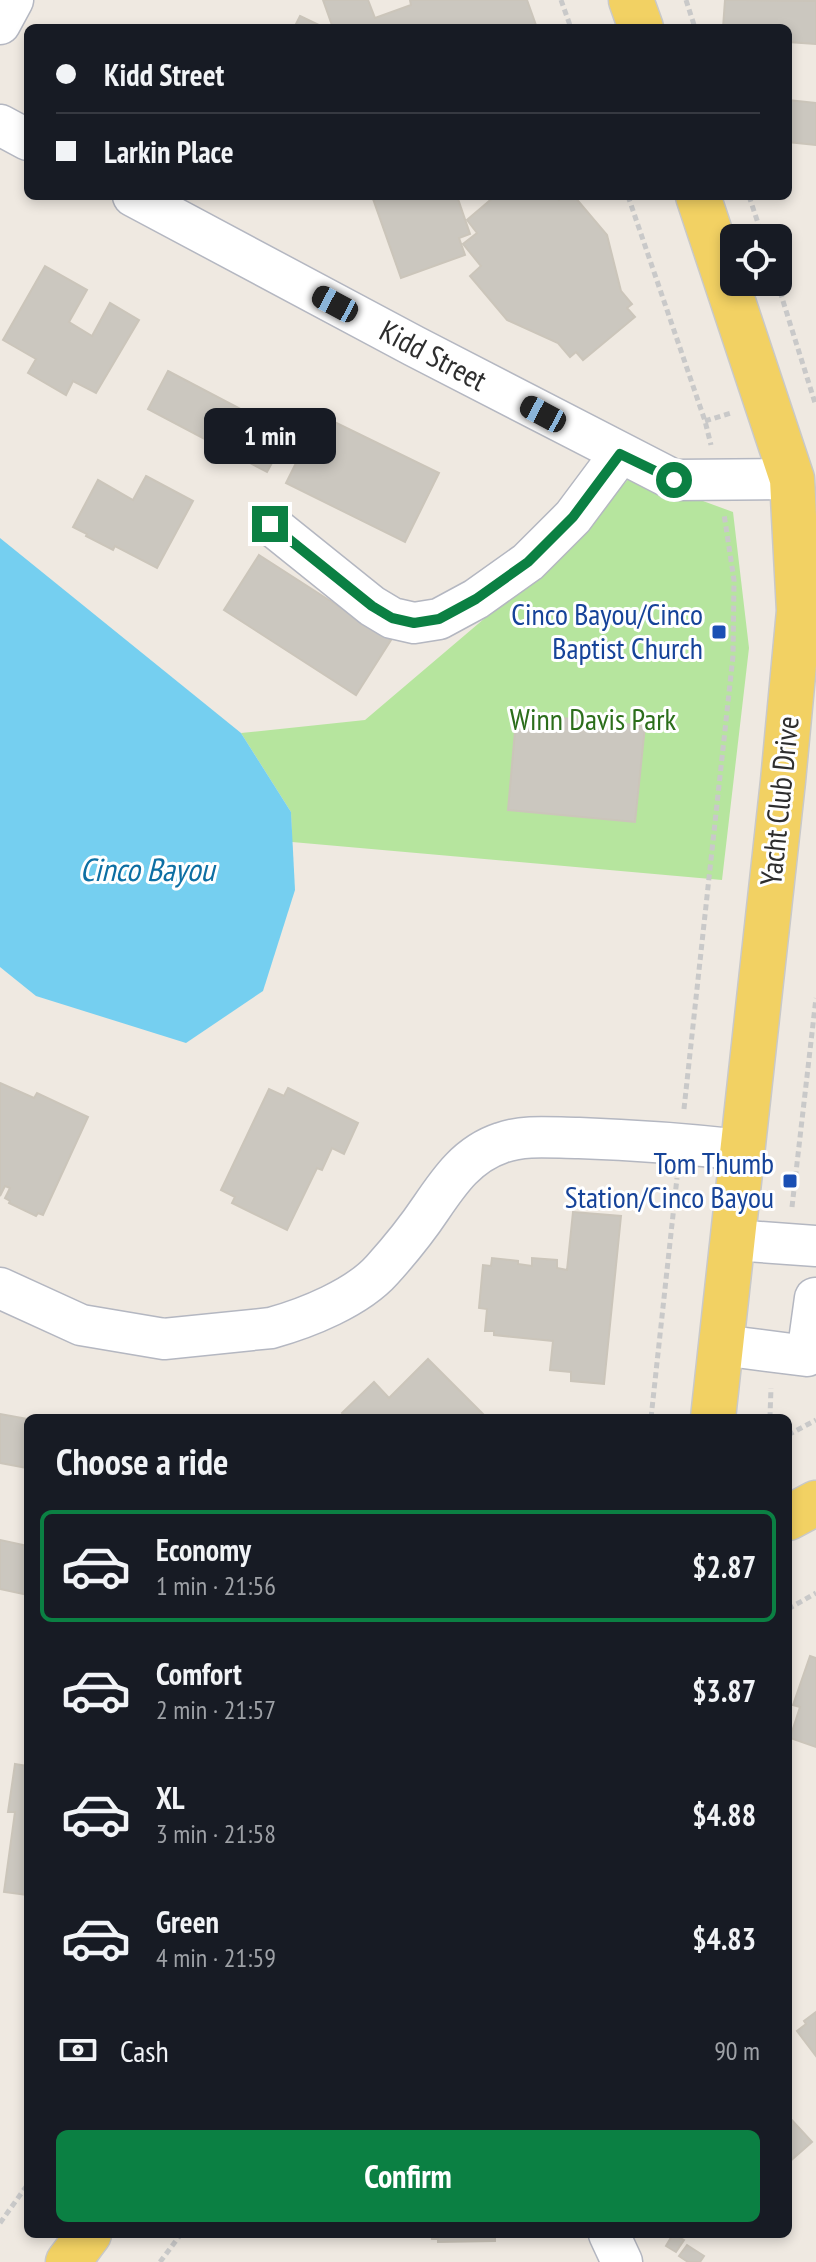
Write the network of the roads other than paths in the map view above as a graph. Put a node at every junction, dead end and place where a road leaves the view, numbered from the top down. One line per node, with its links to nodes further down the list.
1 (13, 0): 3 (street)
2 (631, 0): 4 (main road)
3 (0, 24)
4 (640, 24)
5 (0, 125): 6 (street)
6 (24, 138)
7 (141, 200): 9 (street, Kidd Street)
8 (699, 200): 10 (main road, Yacht Club Drive)
9 (620, 454): 10 (street, Kidd Street); 11 (street)
10 (792, 479): 12 (main road, Yacht Club Drive)
11 (270, 524)
12 (808, 596): 13 (main road, Yacht Club Drive)
13 (742, 1150): 14 (main road, Yacht Club Drive); 17 (street)
14 (733, 1240): 15 (street); 19 (main road, Yacht Club Drive)
15 (816, 1246)
16 (816, 1286): 18 (street)
17 (0, 1288)
18 (816, 1298): 20 (street)
19 (721, 1345): 20 (street); 21 (main road, Yacht Club Drive)
20 (812, 1356)
21 (713, 1414)
22 (816, 1503): 23 (main road)
23 (792, 1516)
24 (86, 2238): 26 (main road)
25 (611, 2238): 27 (street)
26 (68, 2262)
27 (622, 2262)

